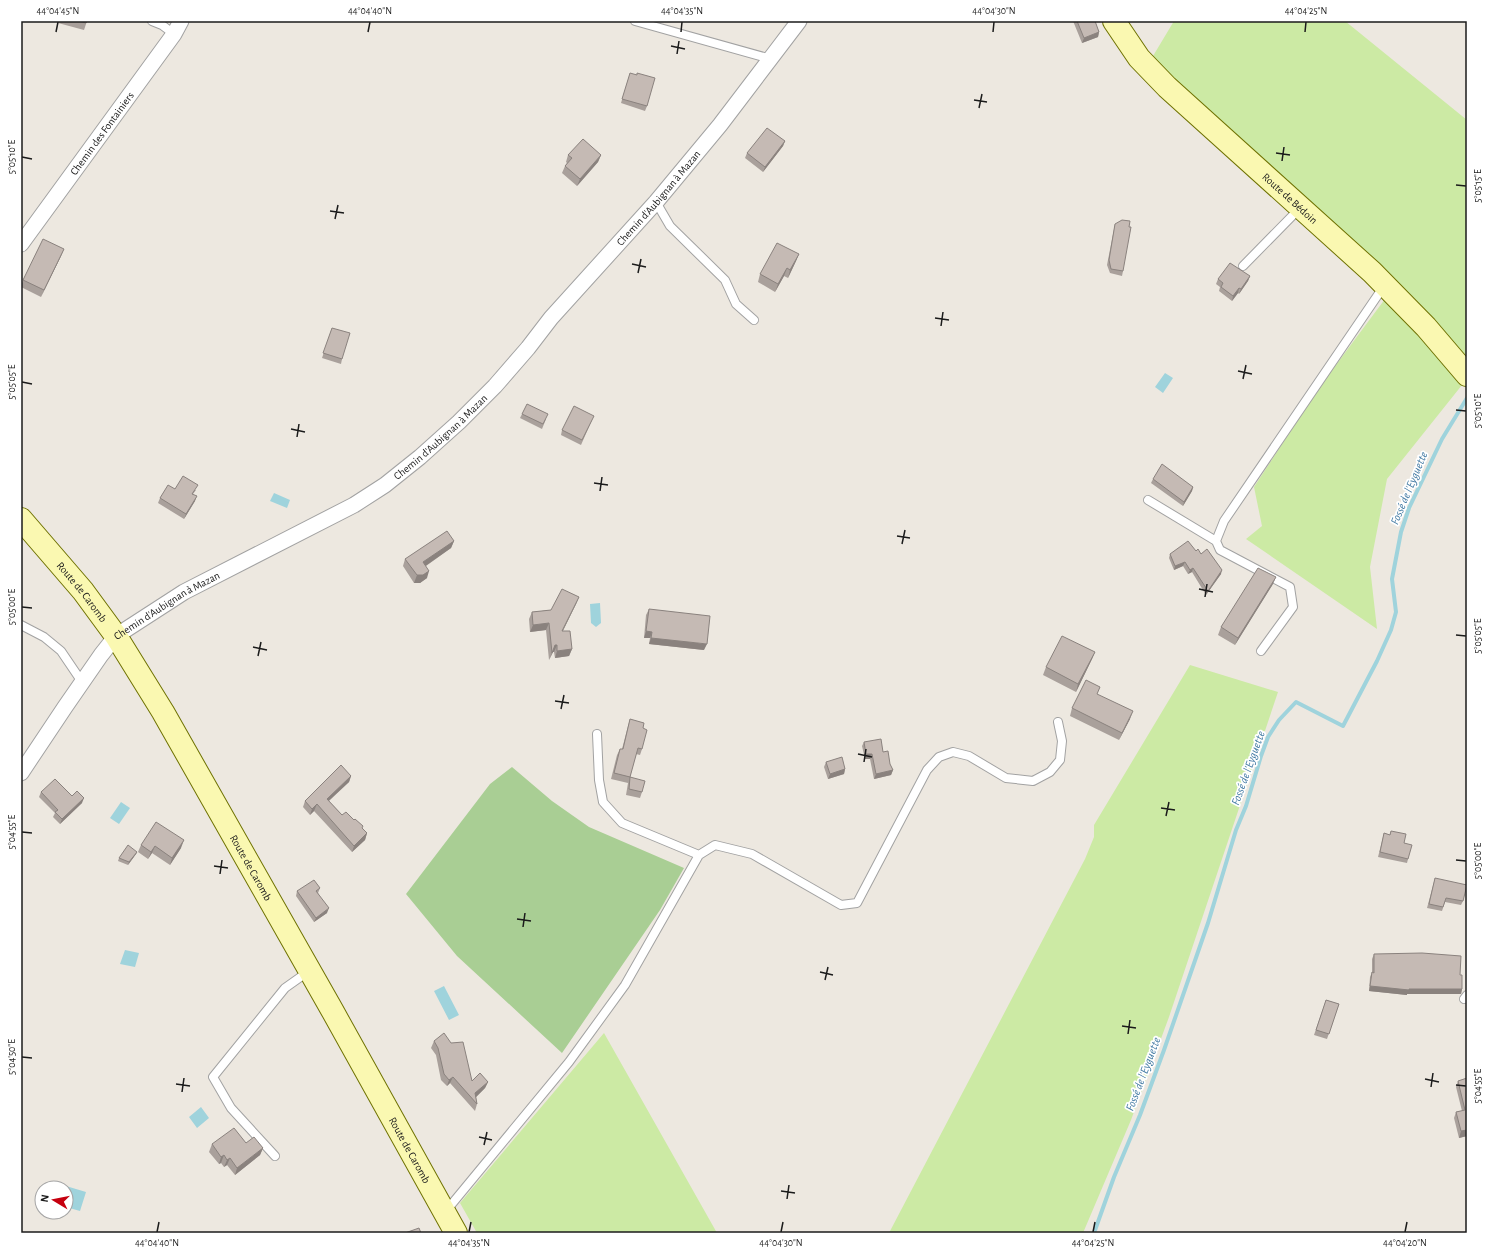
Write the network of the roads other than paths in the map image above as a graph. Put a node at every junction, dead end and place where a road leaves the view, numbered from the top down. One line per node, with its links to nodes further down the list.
1 (152, 21): 5 (lane)
2 (635, 21): 6 (lane)
3 (799, 21): 6 (street, Chemin d'Aubignan à Mazan)
4 (1114, 21): 8 (main road, Route de Bédoin)
5 (177, 27): 9 (street, Chemin des Fontainiers)
6 (771, 59): 7 (street, Chemin d'Aubignan à Mazan)
7 (656, 202): 12 (lane); 18 (street, Chemin d'Aubignan à Mazan)
8 (1300, 207): 10 (lane); 11 (main road, Route de Bédoin)
9 (21, 244)
10 (1243, 266)
11 (1385, 285): 13 (main road, Route de Bédoin); 16 (lane)
12 (754, 320)
13 (1467, 375)
14 (1148, 500): 16 (lane)
15 (21, 519): 18 (main road, Route de Caromb)
16 (1216, 541): 19 (lane)
17 (21, 625): 20 (lane)
18 (116, 636): 20 (street, Chemin d'Aubignan à Mazan); 25 (main road, Route de Caromb)
19 (1261, 651)
20 (82, 682): 23 (street, Chemin d'Aubignan à Mazan)
21 (1058, 722): 24 (lane)
22 (597, 734): 24 (lane)
23 (21, 773)
24 (699, 855): 27 (lane)
25 (310, 971): 26 (lane); 27 (main road, Route de Caromb)
26 (275, 1156)
27 (445, 1213): 28 (main road, Route de Caromb)
28 (456, 1233)

